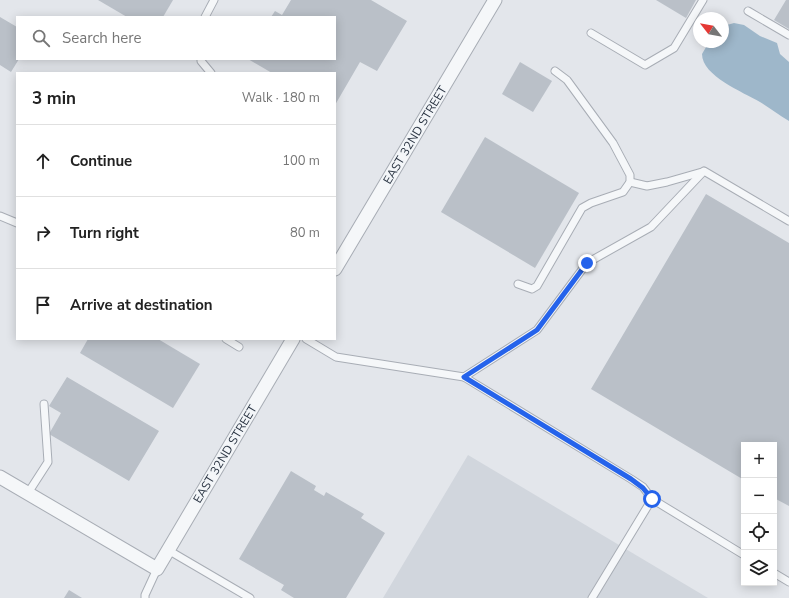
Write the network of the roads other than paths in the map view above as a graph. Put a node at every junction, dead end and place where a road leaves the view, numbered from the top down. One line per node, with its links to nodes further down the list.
1 (214, 0): 5 (lane)
2 (495, 0): 16 (street, EAST 32ND STREET)
3 (703, 0): 6 (lane)
4 (748, 11): 7 (lane)
5 (206, 16)
6 (591, 33)
7 (789, 35)
8 (201, 60): 10 (lane)
9 (555, 71): 12 (lane)
10 (210, 72)
11 (704, 171): 12 (lane); 14 (lane); 22 (lane)
12 (630, 182): 17 (lane)
13 (0, 216): 15 (lane)
14 (789, 221)
15 (16, 224)
16 (336, 267)
17 (518, 284)
18 (228, 340): 21 (lane)
19 (292, 340): 27 (street, EAST 32ND STREET)
20 (308, 340): 22 (lane)
21 (239, 347)
22 (464, 377): 26 (lane)
23 (44, 404): 25 (lane)
24 (0, 477): 25 (street)
25 (28, 493): 29 (street)
26 (652, 499): 28 (lane); 34 (lane)
27 (168, 550): 29 (street, EAST 32ND STREET); 33 (lane)
28 (741, 553)
29 (157, 569): 32 (lane)
30 (777, 575): 31 (lane)
31 (789, 582)
32 (145, 598)
33 (250, 598)
34 (592, 598)

